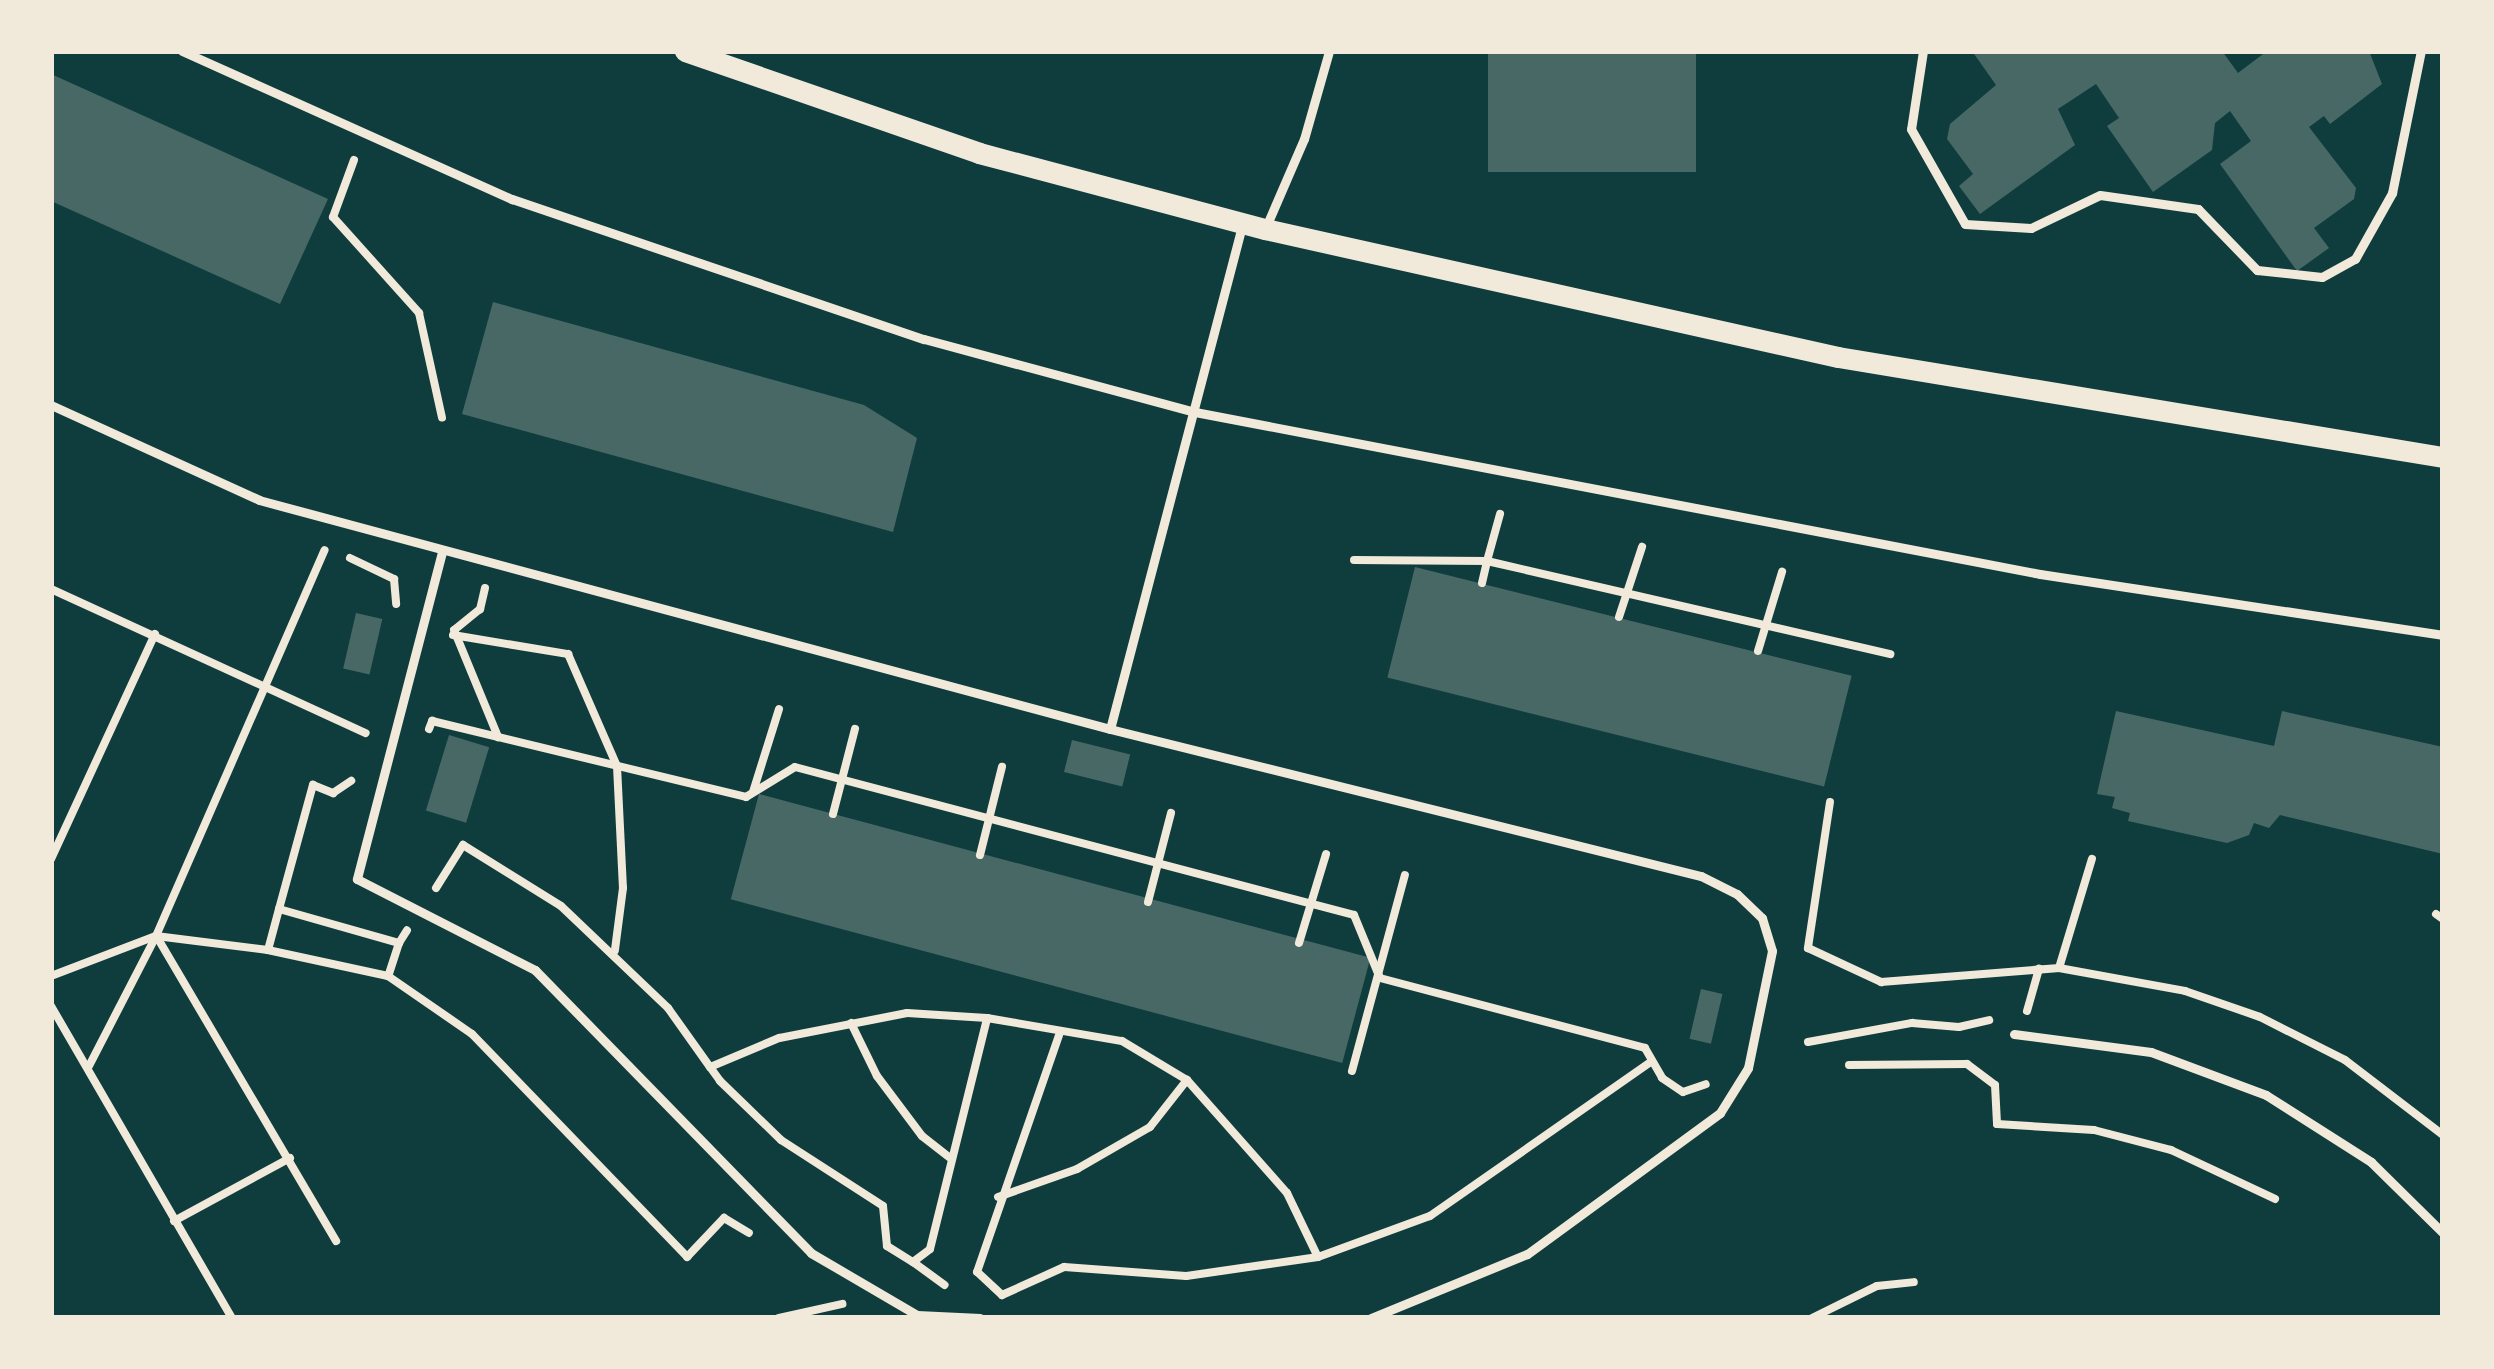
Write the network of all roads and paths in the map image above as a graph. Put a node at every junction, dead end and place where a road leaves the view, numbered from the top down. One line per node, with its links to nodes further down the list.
1 (182, 51): 9 (lane)
2 (686, 51): 7 (street)
3 (1329, 51): 7 (lane)
4 (1923, 51): 5 (lane)
5 (2421, 51)
6 (354, 160): 10 (path)
7 (1254, 226): 9 (lane); 11 (street)
8 (51, 405): 14 (lane)
9 (1195, 412): 26 (lane); 36 (lane)
10 (442, 418)
11 (2443, 458)
12 (1500, 514): 16 (path)
13 (1642, 547): 20 (path)
14 (442, 552): 36 (lane); 58 (lane)
15 (1354, 560): 16 (path)
16 (1487, 561): 18 (path); 20 (path)
17 (1782, 572): 23 (path)
18 (1482, 583)
19 (51, 589): 25 (path)
20 (1627, 593): 21 (path); 23 (path)
21 (1618, 617)
22 (393, 624): 30 (path)
23 (1766, 626): 27 (path); 29 (path)
24 (454, 630): 28 (path); 38 (path); 41 (path)
25 (155, 634): 30 (path); 52 (path)
26 (2443, 635)
27 (1758, 651)
28 (448, 652)
29 (1890, 654)
30 (266, 689): 37 (path); 60 (path)
31 (437, 698): 34 (path)
32 (779, 709): 45 (path)
33 (371, 712): 37 (path)
34 (432, 721): 38 (path); 39 (path)
35 (855, 729): 44 (path)
36 (1110, 729): 100 (lane)
37 (366, 734): 40 (path)
38 (499, 738): 41 (path)
39 (426, 740)
40 (361, 750)
41 (616, 766): 45 (path); 64 (path)
42 (356, 767): 59 (path)
43 (1002, 767): 49 (path)
44 (843, 779): 45 (path); 48 (path); 49 (path)
45 (752, 794)
46 (1830, 802): 66 (path)
47 (1172, 813): 54 (path)
48 (832, 814)
49 (989, 818): 50 (path); 54 (path)
50 (980, 854)
51 (1326, 854): 57 (path)
52 (51, 859)
53 (2092, 859): 65 (path)
54 (1157, 862): 56 (path); 57 (path)
55 (1405, 875): 69 (path)
56 (1148, 902)
57 (1311, 903): 62 (path); 69 (path)
58 (422, 908): 61 (path); 64 (path); 99 (lane)
59 (279, 909): 61 (path); 63 (path)
60 (156, 936): 63 (path); 67 (path); 80 (path); 86 (path)
61 (399, 943): 68 (path)
62 (1299, 943)
63 (268, 950): 68 (path)
64 (615, 951): 81 (path)
65 (2059, 968): 66 (path); 85 (path)
66 (2039, 969): 71 (path)
67 (51, 976)
68 (388, 976): 93 (path)
69 (1379, 978): 78 (path); 83 (path)
70 (51, 1006): 80 (path)
71 (2014, 1014)
72 (987, 1018): 74 (path); 76 (path); 87 (path)
73 (1997, 1018): 77 (path)
74 (851, 1023): 81 (path); 87 (path)
75 (2014, 1034): 91 (lane)
76 (1059, 1035): 84 (path); 88 (path)
77 (1808, 1042)
78 (1651, 1062): 82 (path); 94 (path)
79 (1849, 1065): 89 (path)
80 (88, 1066): 90 (path)
81 (710, 1067): 87 (path)
82 (1717, 1069)
83 (1352, 1071)
84 (1187, 1080): 88 (path); 94 (path)
85 (2443, 1135)
86 (290, 1158): 90 (path); 92 (path)
87 (950, 1158)
88 (997, 1197): 94 (path)
89 (2275, 1199)
90 (174, 1221): 97 (path)
91 (2443, 1233)
92 (336, 1241)
93 (763, 1241)
94 (1318, 1257)
95 (1914, 1282): 101 (path)
96 (842, 1288): 98 (path)
97 (232, 1318)
98 (779, 1318)
99 (980, 1318)
100 (1371, 1318)
101 (1812, 1318)

